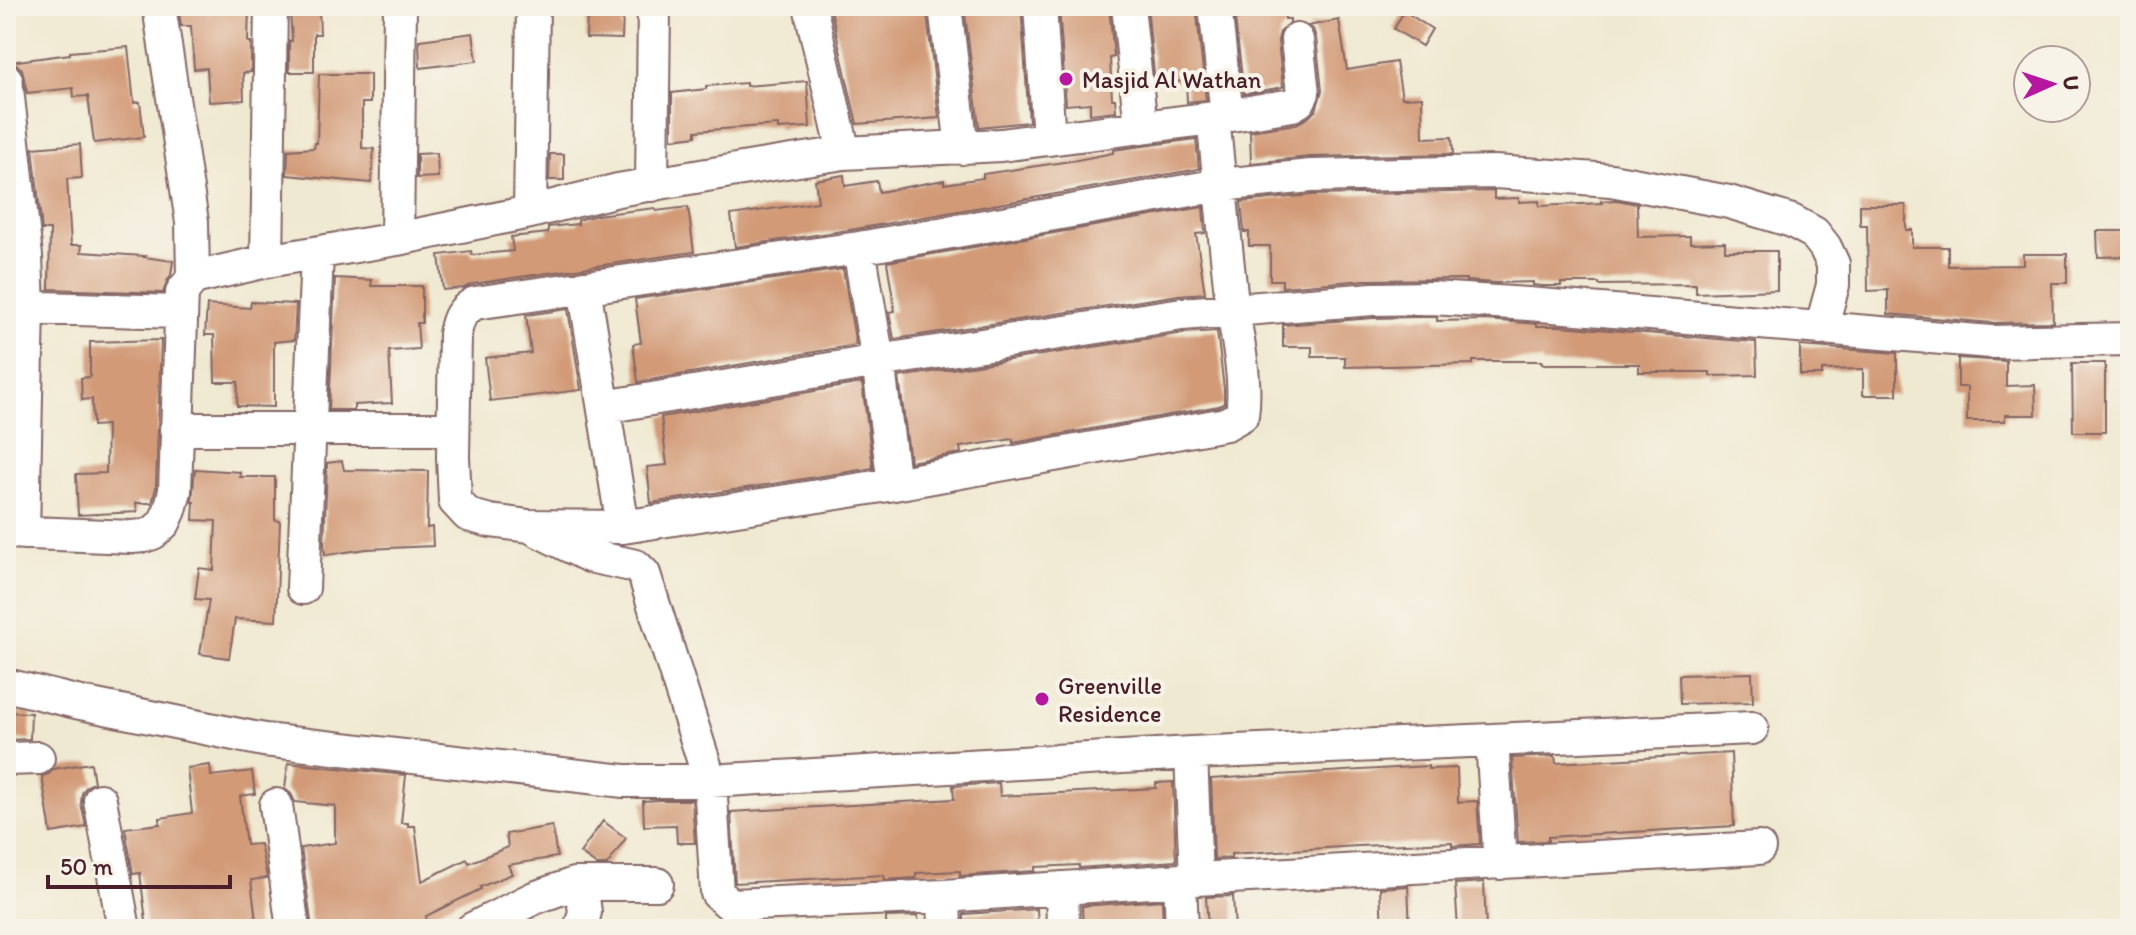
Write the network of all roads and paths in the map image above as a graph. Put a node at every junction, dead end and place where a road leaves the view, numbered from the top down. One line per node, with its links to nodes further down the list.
1 (159, 6): 25 (street)
2 (271, 6): 24 (street)
3 (400, 6): 21 (street)
4 (533, 6): 20 (street)
5 (654, 6): 18 (street)
6 (810, 6): 17 (street)
7 (945, 6): 16 (street)
8 (1040, 6): 15 (street)
9 (1128, 6): 14 (street)
10 (1215, 6): 13 (street)
11 (1297, 40): 13 (street)
12 (6, 80): 27 (street)
13 (1220, 117): 14 (street); 19 (street)
14 (1141, 127): 15 (street)
15 (1049, 139): 16 (street)
16 (962, 148): 17 (street)
17 (844, 153): 18 (street)
18 (652, 185): 20 (street)
19 (1220, 185): 22 (street); 28 (street); 30 (street)
20 (530, 212): 21 (street)
21 (397, 239): 23 (street)
22 (859, 248): 26 (street); 32 (street)
23 (317, 253): 24 (street); 35 (street)
24 (267, 261): 25 (street)
25 (193, 278): 29 (street)
26 (584, 287): 34 (street); 37 (street)
27 (17, 307): 29 (street); 33 (street)
28 (1233, 309): 30 (street); 32 (street); 38 (street)
29 (179, 312): 36 (street)
30 (1821, 329): 31 (street)
31 (2130, 339)
32 (878, 361): 34 (street); 38 (street)
33 (16, 393): 41 (street)
34 (604, 407): 40 (street)
35 (309, 428): 36 (street); 37 (street); 42 (street)
36 (176, 429): 41 (street)
37 (453, 429): 39 (street)
38 (894, 484): 40 (street)
39 (529, 526): 40 (street); 49 (street)
40 (623, 527)
41 (15, 532)
42 (303, 588)
43 (6, 685): 49 (street)
44 (1752, 728): 45 (street)
45 (1492, 740): 46 (street); 53 (street)
46 (1191, 753): 49 (street); 54 (street)
47 (38, 758): 48 (street)
48 (6, 759)
49 (710, 781): 58 (street)
50 (100, 800): 59 (street)
51 (276, 805): 60 (street)
52 (1759, 848): 53 (street)
53 (1500, 863): 54 (street)
54 (1188, 880): 57 (street); 65 (street)
55 (581, 884): 56 (street); 61 (street); 62 (street)
56 (657, 884)
57 (1062, 888): 58 (street); 64 (street)
58 (944, 896): 63 (street)
59 (124, 929)
60 (293, 929)
61 (472, 929)
62 (580, 929)
63 (945, 929)
64 (1063, 929)
65 (1182, 929)

